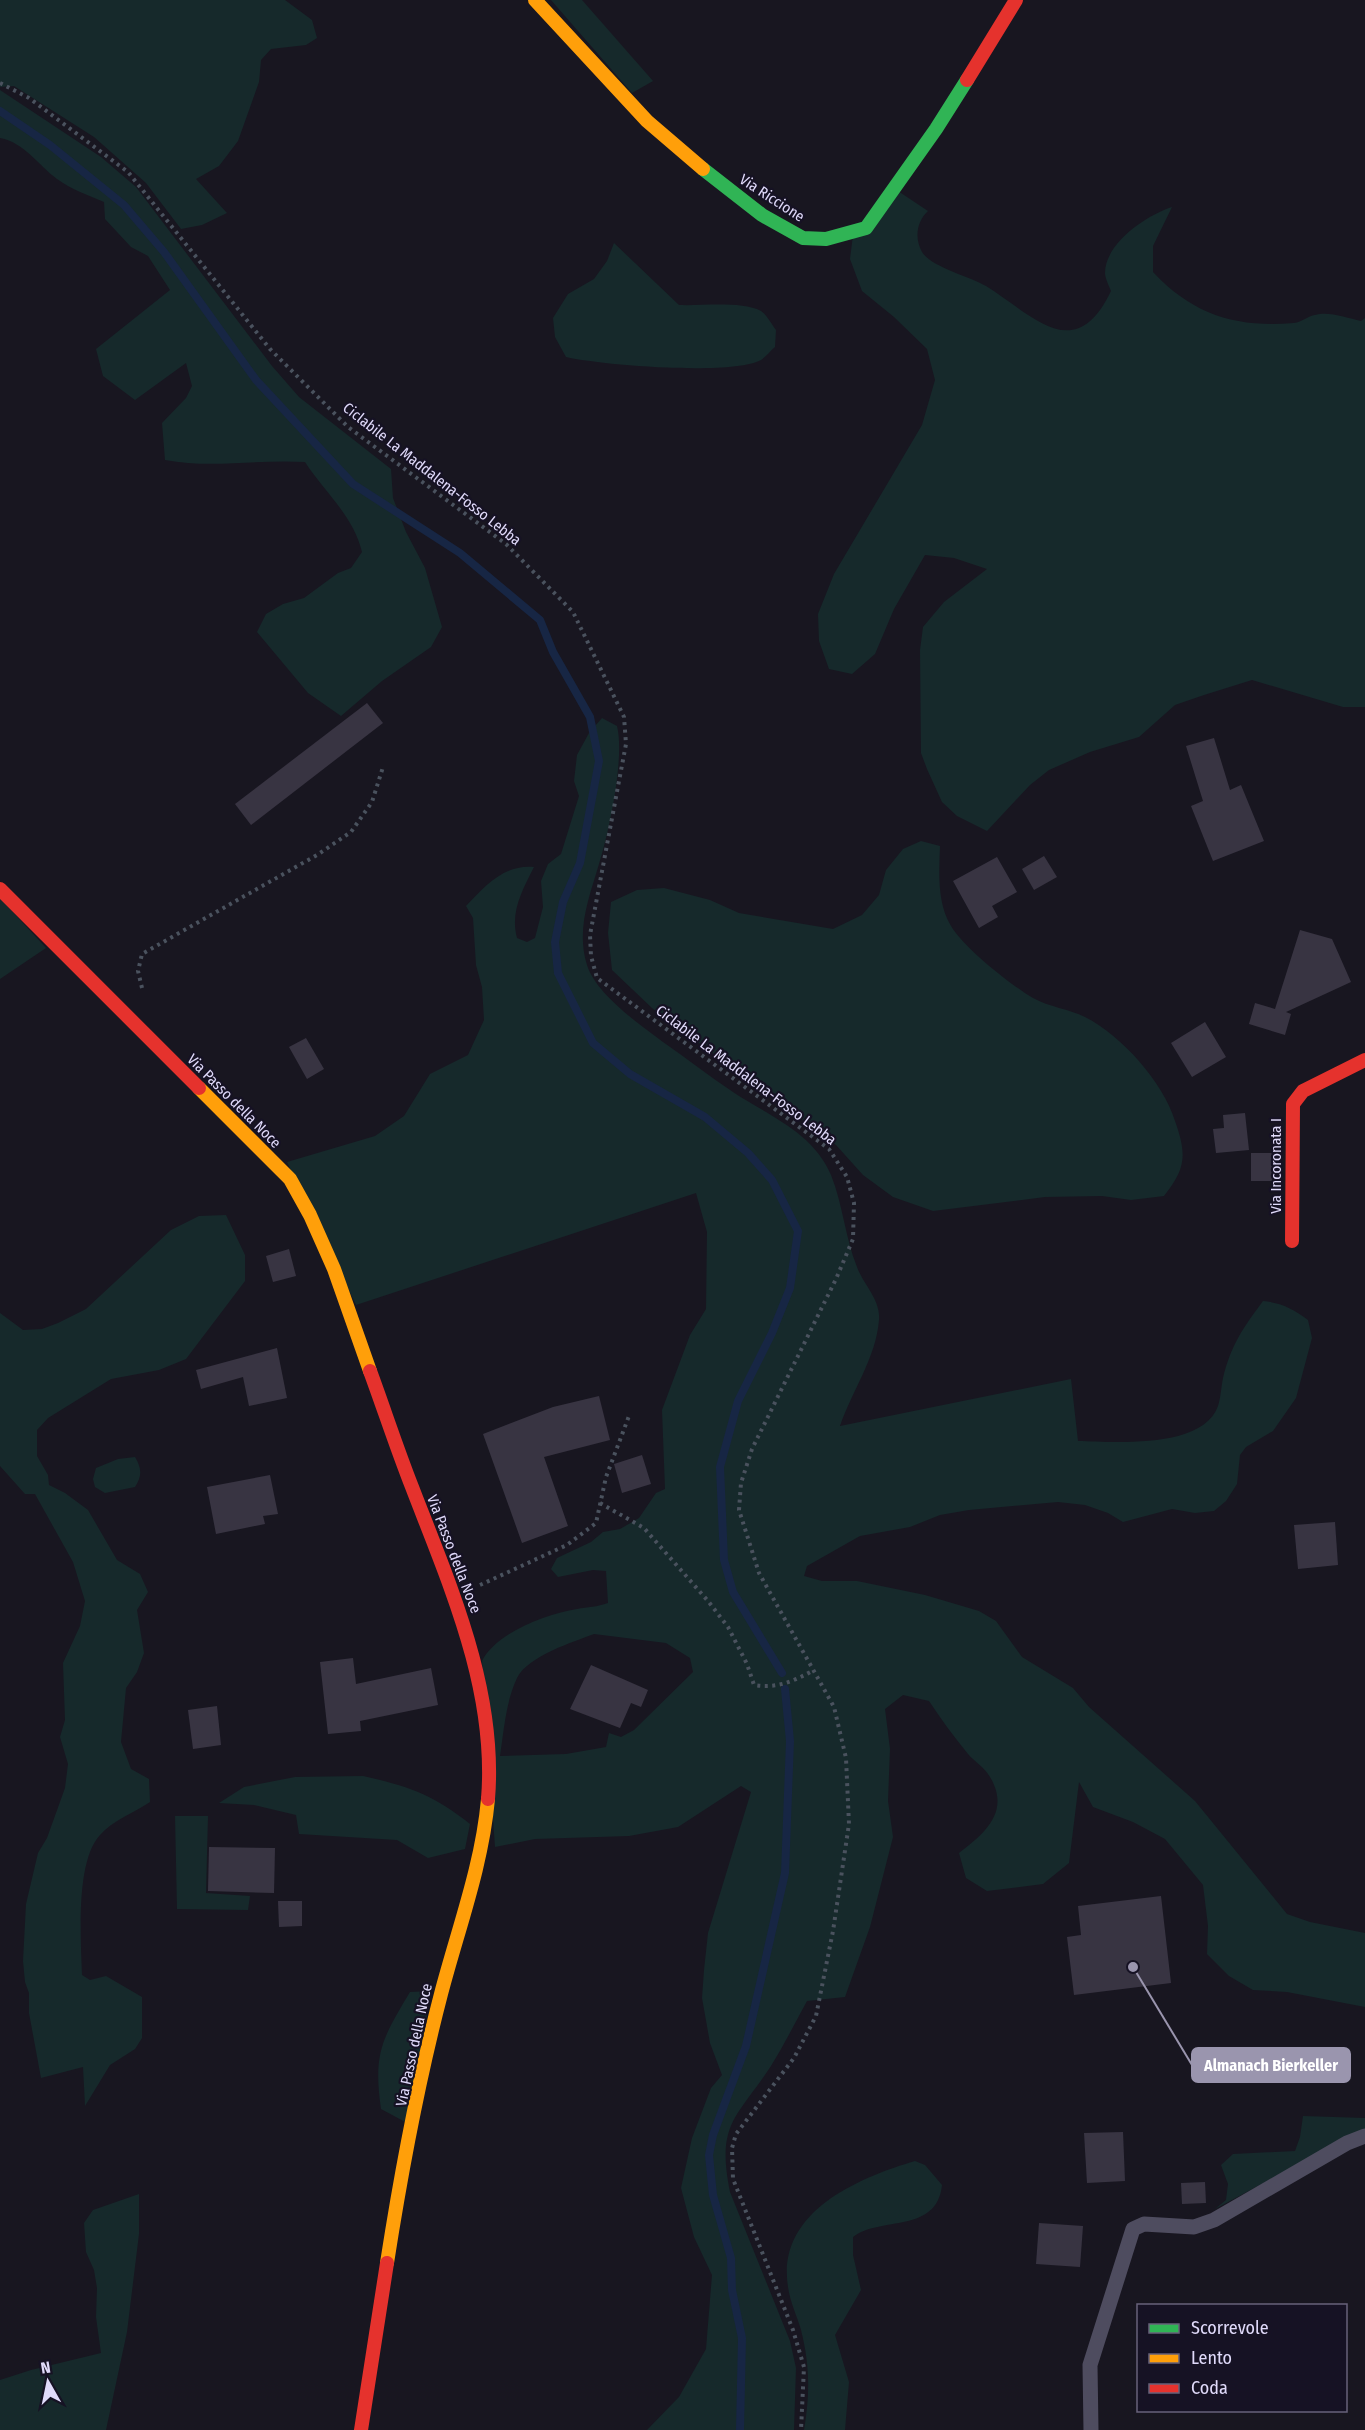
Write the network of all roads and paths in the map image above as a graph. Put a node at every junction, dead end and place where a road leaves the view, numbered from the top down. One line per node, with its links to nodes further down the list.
1 (535, 0): 2 (street, Via Riccione)
2 (1016, 0)
3 (0, 83): 12 (path, Ciclabile La Maddalena-Fosso Lebba)
4 (383, 767): 6 (path)
5 (0, 888): 11 (street, Via Passo della Noce)
6 (144, 991)
7 (1365, 1060): 8 (street, Via Incoronata I)
8 (1292, 1241)
9 (629, 1416): 10 (path)
10 (600, 1503): 11 (path); 12 (path)
11 (454, 1596): 14 (street, Via Passo della Noce)
12 (814, 1670): 15 (path, Ciclabile La Maddalena-Fosso Lebba)
13 (1365, 2136): 16 (lane)
14 (361, 2430)
15 (801, 2430)
16 (1091, 2430)

